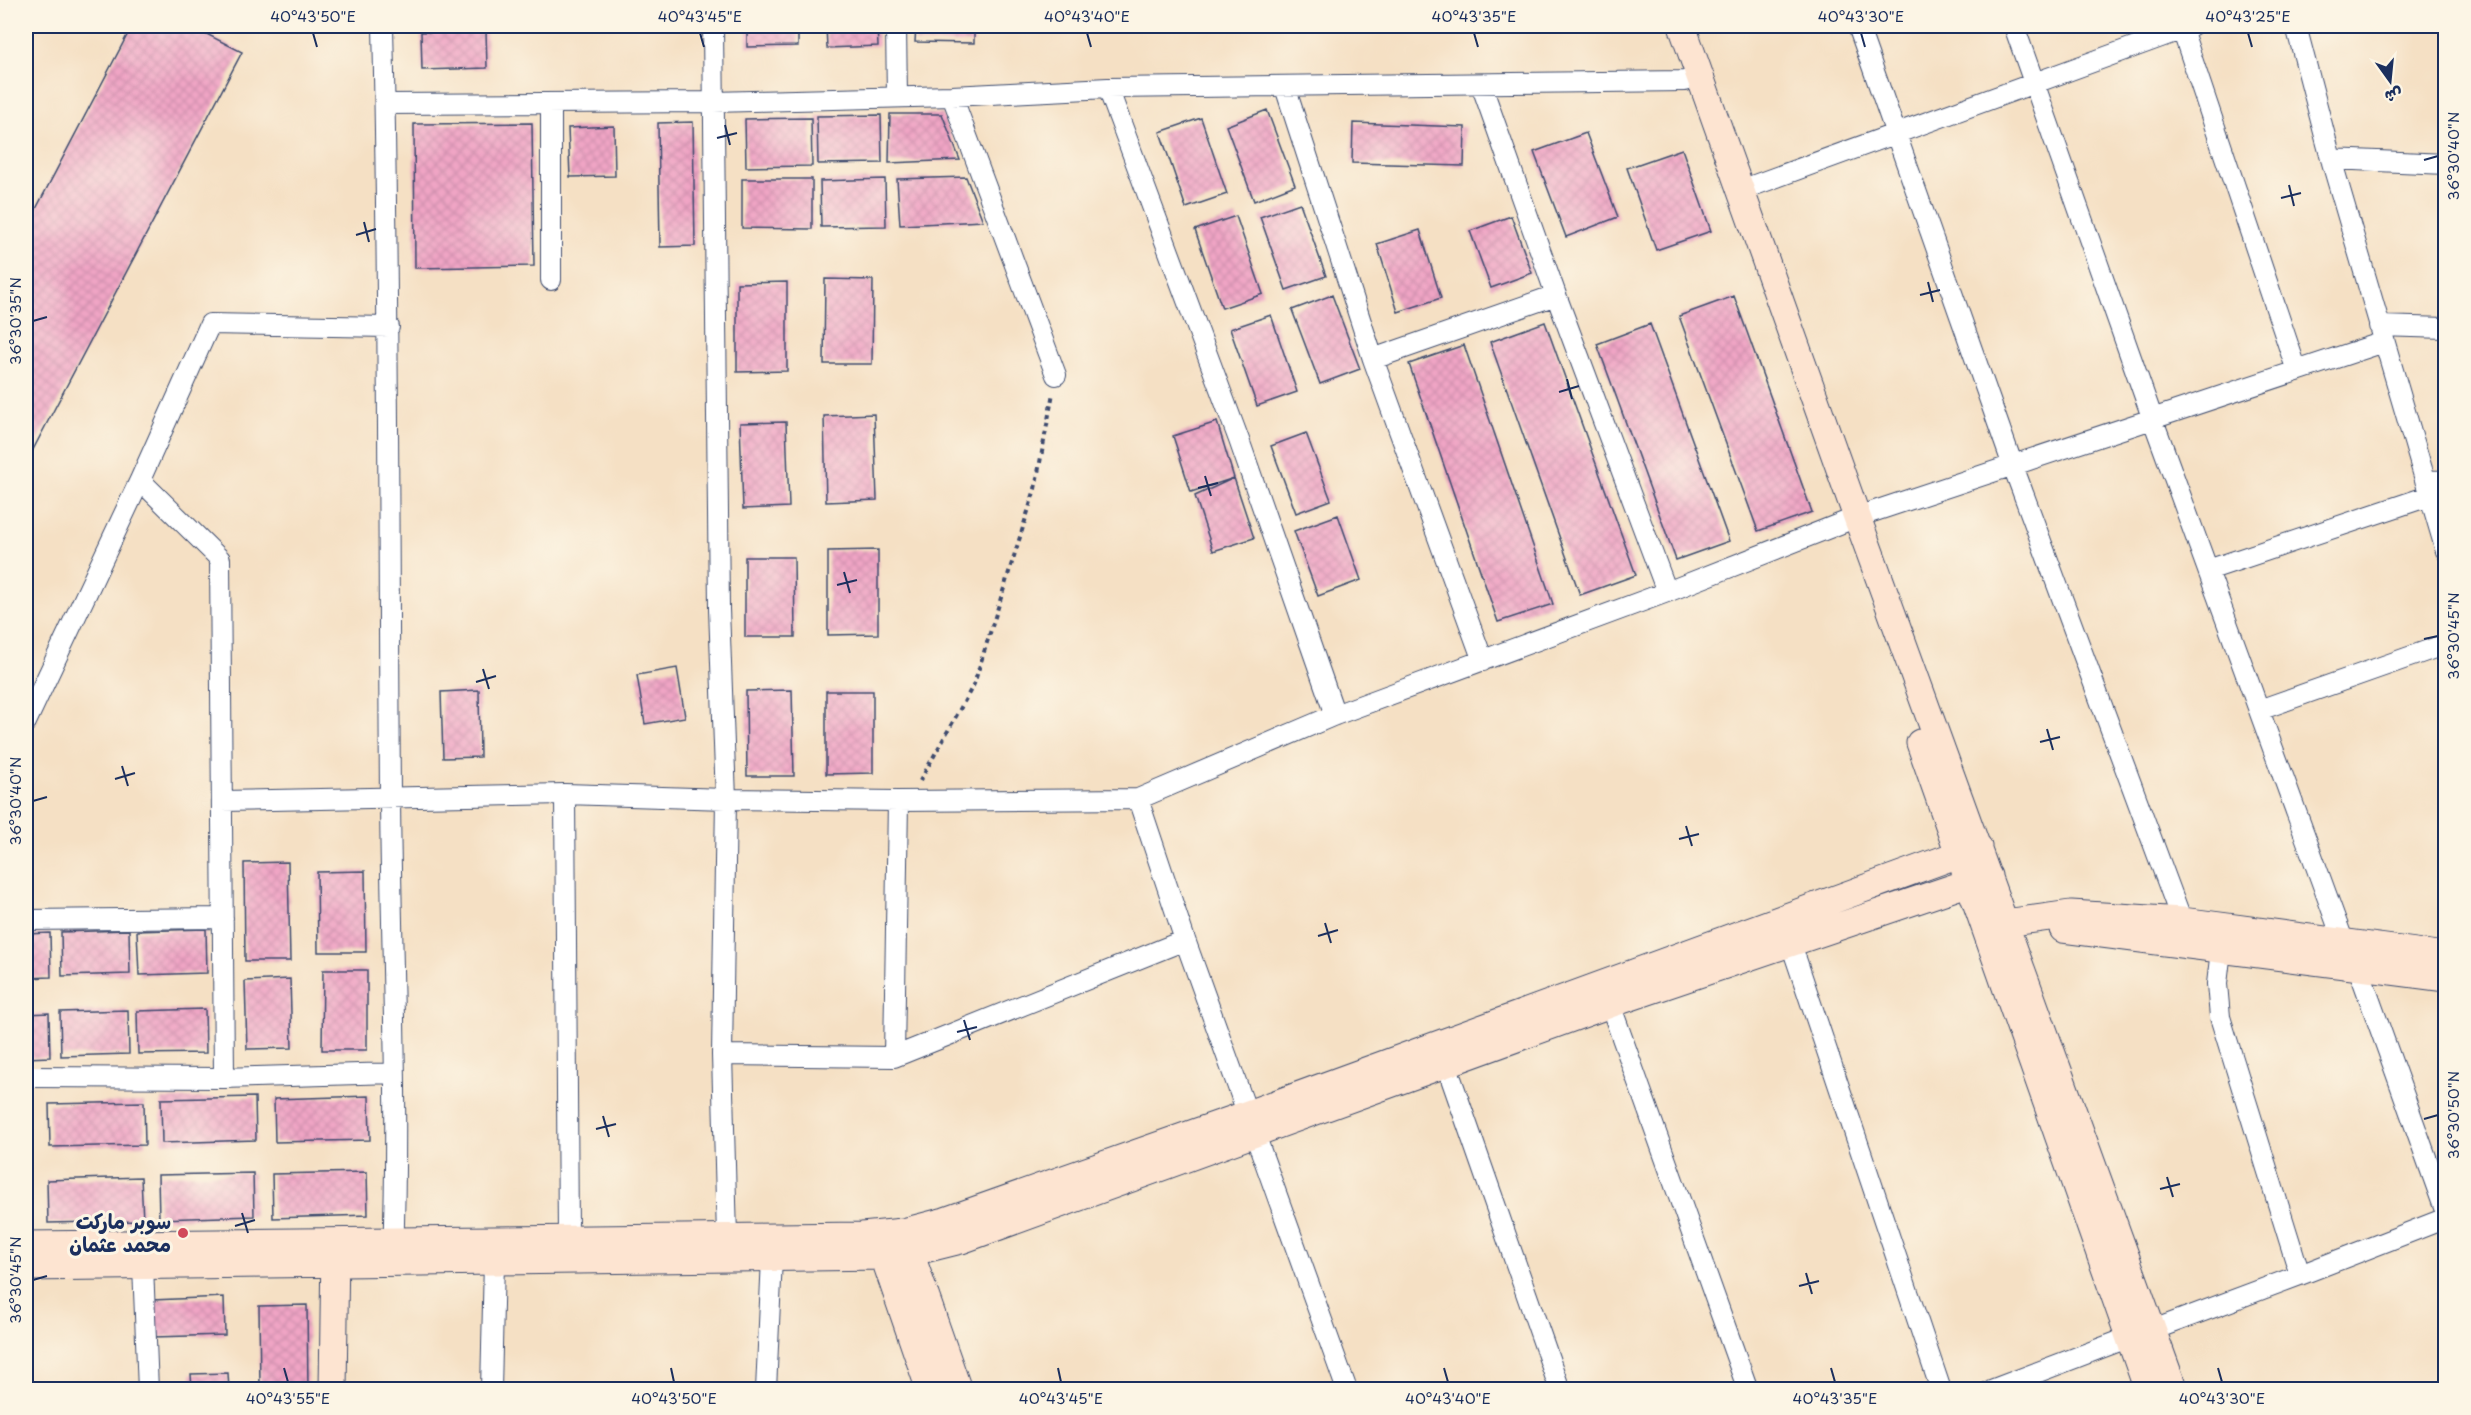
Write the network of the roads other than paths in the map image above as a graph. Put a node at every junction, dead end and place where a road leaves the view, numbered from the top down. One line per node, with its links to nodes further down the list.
1 (383, 26): 19 (street)
2 (712, 26): 17 (street)
3 (896, 26): 16 (street)
4 (1665, 26): 10 (street)
5 (1682, 26): 10 (street)
6 (1858, 26): 20 (street)
7 (2014, 26): 11 (street)
8 (2296, 26): 21 (street)
9 (2184, 27): 11 (street); 30 (street)
10 (1692, 78): 12 (street); 23 (street); 37 (street)
11 (2034, 83): 20 (street); 32 (street)
12 (1481, 84): 13 (street); 25 (street)
13 (1285, 87): 14 (street); 29 (street)
14 (1108, 88): 15 (street); 44 (street)
15 (952, 96): 16 (street); 31 (street)
16 (897, 97): 17 (street)
17 (714, 102): 18 (street); 49 (street)
18 (551, 103): 19 (street); 24 (street)
19 (385, 104): 26 (street)
20 (1897, 134): 23 (street); 33 (street)
21 (2331, 159): 22 (street); 28 (street)
22 (2445, 164)
23 (1741, 190): 37 (street)
24 (551, 280)
25 (1556, 296): 29 (street); 40 (street)
26 (389, 327): 34 (street); 47 (street)
27 (2445, 328): 28 (street)
28 (2382, 334): 30 (street); 36 (street)
29 (1373, 359): 42 (street)
30 (2297, 371): 32 (street)
31 (1056, 375)
32 (2153, 420): 33 (street); 39 (street)
33 (2013, 466): 37 (street); 57 (street)
34 (140, 480): 45 (street); 50 (street)
35 (2445, 481): 36 (street)
36 (2427, 488): 38 (street); 39 (street)
37 (1851, 520): 40 (street); 52 (street)
38 (2445, 552)
39 (2208, 570): 43 (street)
40 (1667, 592): 42 (street)
41 (2445, 644): 43 (street)
42 (1483, 661): 44 (street)
43 (2259, 710): 61 (street)
44 (1335, 715): 48 (street)
45 (26, 722)
46 (565, 794): 47 (street); 49 (street); 77 (street)
47 (390, 797): 50 (street); 70 (street)
48 (1138, 799): 51 (street); 59 (street)
49 (726, 800): 51 (street); 67 (street)
50 (222, 801): 54 (street)
51 (903, 801): 68 (street)
52 (1968, 851): 53 (street); 73 (street)
53 (1978, 879): 58 (street); 60 (street)
54 (223, 918): 56 (street); 72 (street)
55 (2040, 919): 57 (street); 58 (street); 62 (street)
56 (26, 920)
57 (2182, 921): 61 (street)
58 (1995, 926): 87 (street)
59 (1185, 940): 68 (street); 73 (street)
60 (1790, 941): 66 (street); 97 (street)
61 (2344, 943): 63 (street)
62 (2221, 950): 64 (street); 86 (street)
63 (2445, 956)
64 (2358, 967): 65 (street); 74 (street)
65 (2445, 978)
66 (1610, 1004): 69 (street); 96 (street)
67 (722, 1055): 68 (street); 76 (street)
68 (894, 1057)
69 (1446, 1064): 73 (street); 95 (street)
70 (394, 1073): 72 (street); 80 (street)
71 (26, 1077): 72 (street)
72 (224, 1078)
73 (1252, 1124): 78 (street); 94 (street)
74 (2445, 1213)
75 (2445, 1218): 86 (street)
76 (726, 1237): 77 (street); 78 (street)
77 (568, 1238): 80 (street)
78 (893, 1244): 82 (street); 92 (street); 93 (street)
79 (26, 1245): 81 (street)
80 (393, 1251): 81 (street); 83 (street)
81 (335, 1253): 84 (street); 89 (street)
82 (772, 1258): 83 (street); 91 (street)
83 (494, 1261): 90 (street)
84 (143, 1266): 85 (street); 88 (street)
85 (26, 1267)
86 (2300, 1275): 87 (street)
87 (2141, 1333): 98 (street); 99 (street); 100 (street)
88 (148, 1389)
89 (333, 1389)
90 (491, 1389)
91 (766, 1389)
92 (930, 1389)
93 (958, 1389)
94 (1347, 1389)
95 (1560, 1389)
96 (1748, 1389)
97 (1941, 1389)
98 (1991, 1389)
99 (2148, 1389)
100 (2174, 1389)

